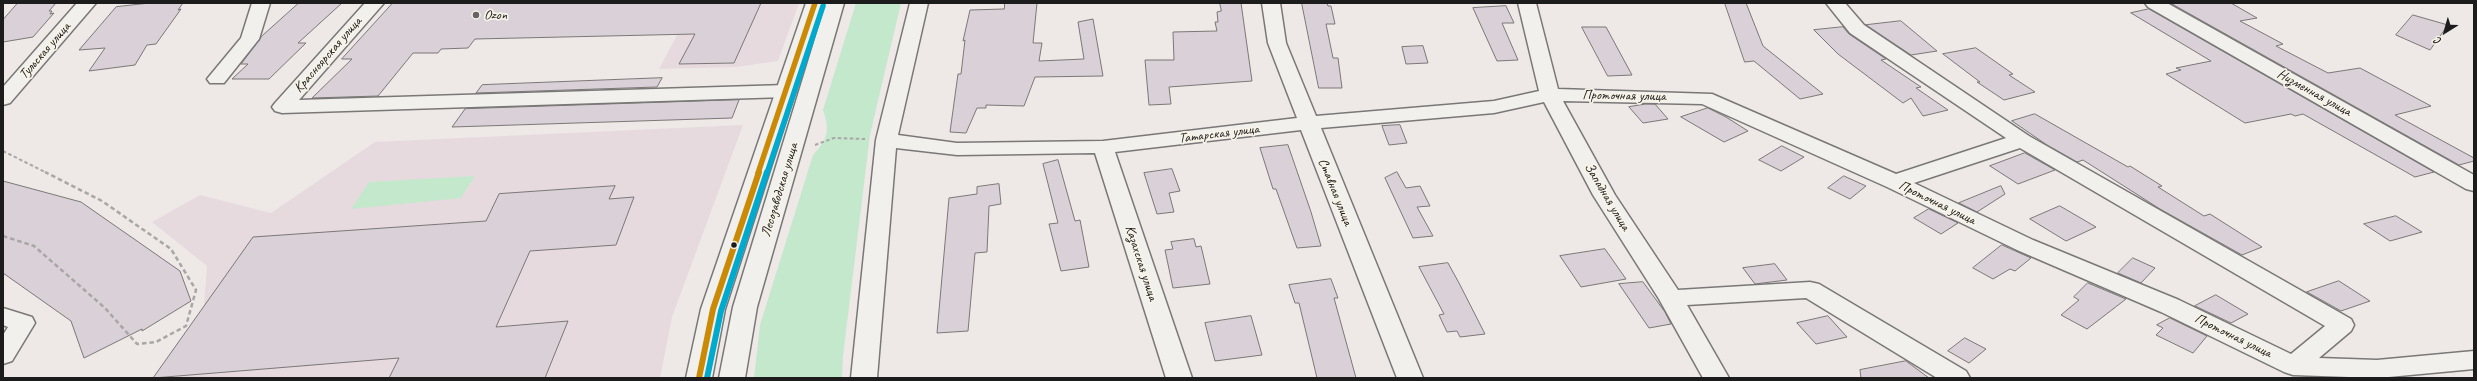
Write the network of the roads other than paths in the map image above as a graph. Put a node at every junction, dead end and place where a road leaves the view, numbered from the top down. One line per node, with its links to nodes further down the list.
1 (87, 3): 14 (street, Тульская улица)
2 (261, 3): 11 (street)
3 (375, 3): 12 (street, Красноярская улица)
4 (815, 3): 12 (street, Лесозаводская улица)
5 (835, 3): 27 (street, Лесозаводская улица)
6 (919, 3): 16 (street)
7 (1271, 3): 15 (street, Ставная улица)
8 (1527, 3): 13 (street, Западная улица)
9 (1835, 3): 17 (street)
10 (2154, 3): 20 (street, Низменная улица)
11 (217, 79)
12 (786, 91): 26 (street, Лесозаводская улица)
13 (1550, 95): 15 (street, Татарская улица); 19 (street, Проточная улица); 21 (street, Западная улица)
14 (4, 96)
15 (1308, 123): 18 (street, Татарская улица); 30 (street, Ставная улица)
16 (886, 140): 18 (street, Татарская улица); 28 (street)
17 (2022, 140): 19 (street); 25 (street)
18 (1103, 147): 29 (street, Казахская улица)
19 (1895, 182): 25 (street, Проточная улица)
20 (2474, 184)
21 (1671, 298): 31 (street, Западная улица); 32 (street)
22 (3, 316): 23 (street)
23 (3, 355)
24 (2474, 360): 25 (street)
25 (2293, 366)
26 (699, 378)
27 (732, 378)
28 (864, 378)
29 (1179, 378)
30 (1410, 378)
31 (1716, 378)
32 (1957, 378)

